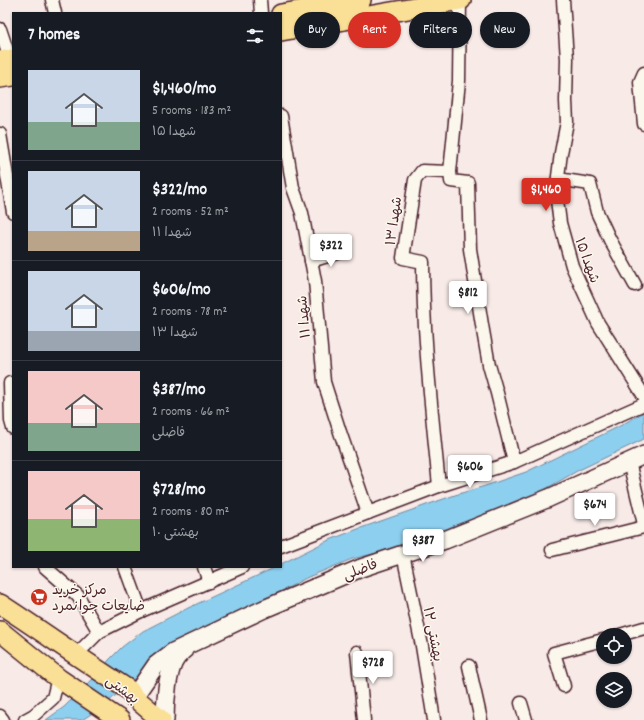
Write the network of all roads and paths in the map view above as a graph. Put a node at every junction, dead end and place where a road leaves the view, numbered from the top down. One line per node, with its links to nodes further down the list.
1 (52, 0): 7 (street)
2 (260, 0): 8 (street)
3 (361, 0): 6 (main road)
4 (460, 0): 10 (main road); 17 (street)
5 (563, 0): 18 (street, شهدا ۱۵)
6 (290, 8)
7 (55, 12)
8 (262, 12)
9 (0, 29): 11 (street)
10 (282, 31)
11 (9, 64): 13 (main road)
12 (644, 73): 15 (street)
13 (0, 78)
14 (282, 122): 22 (street, شهدا ۱۱)
15 (644, 124)
16 (0, 134): 19 (street)
17 (450, 172): 29 (street); 31 (street, شهدا ۱۳)
18 (558, 179): 23 (street); 25 (street, شهدا ۱۵)
19 (7, 180): 20 (street)
20 (12, 207)
21 (344, 251): 22 (street)
22 (311, 261): 33 (street, شهدا ۱۱)
23 (635, 285)
24 (10, 383): 27 (street)
25 (644, 396)
26 (644, 404): 29 (street)
27 (12, 424)
28 (644, 455): 30 (main road, فاضلی)
29 (514, 462): 31 (street)
30 (629, 462): 32 (street); 38 (main road, فاضلی)
31 (439, 486): 33 (street)
32 (642, 510): 34 (street)
33 (368, 513): 36 (street)
34 (644, 524)
35 (644, 527): 37 (street)
36 (282, 546)
37 (552, 550)
38 (403, 554): 51 (main road, فاضلی); 66 (street, بهشتی ۱۲)
39 (45, 568): 48 (street)
40 (125, 568): 45 (street)
41 (204, 568): 43 (street)
42 (240, 568): 43 (street)
43 (209, 582): 45 (street)
44 (1, 606): 53 (main road, بهشتی)
45 (141, 612): 48 (street)
46 (644, 628): 49 (street)
47 (0, 631): 55 (main road, بهشتی)
48 (99, 632): 53 (street)
49 (632, 632)
50 (596, 642): 56 (street)
51 (190, 645): 57 (main road, فاضلی); 64 (main road, فاضلی)
52 (357, 652): 65 (street)
53 (79, 658): 57 (main road, بهشتی)
54 (468, 666): 67 (street)
55 (62, 680): 60 (main road, بهشتی); 62 (street)
56 (564, 686)
57 (131, 693): 63 (main road, بهشتی)
58 (521, 703): 68 (street)
59 (0, 716): 61 (street)
60 (115, 717)
61 (3, 720)
62 (25, 720)
63 (161, 720)
64 (165, 720)
65 (364, 720)
66 (434, 720)
67 (482, 720)
68 (526, 720)

